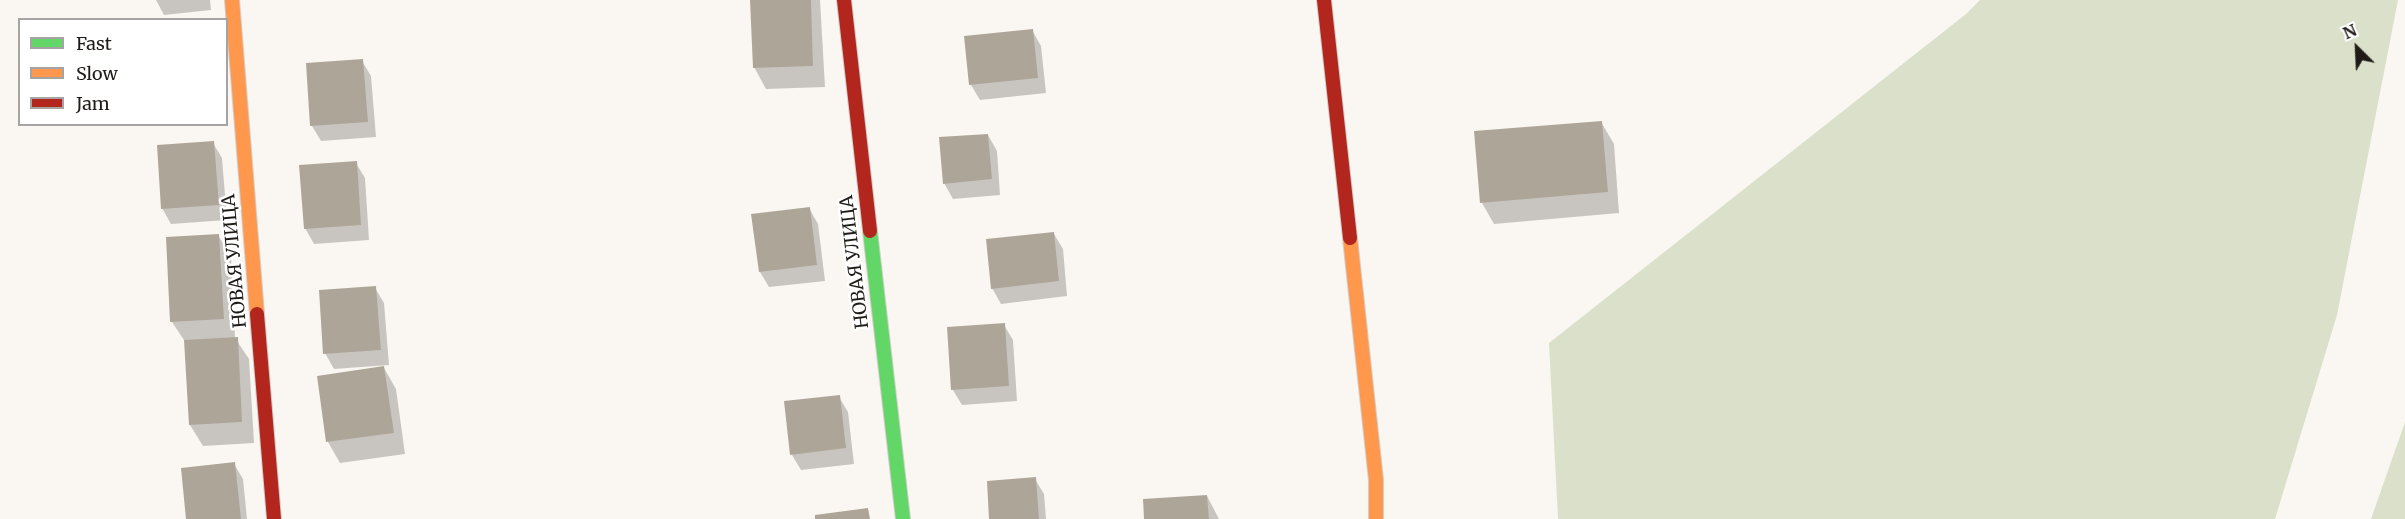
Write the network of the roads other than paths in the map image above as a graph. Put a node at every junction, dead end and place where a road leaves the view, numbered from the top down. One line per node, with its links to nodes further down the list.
1 (232, 0): 4 (street, НОВАЯ УЛИЦА)
2 (844, 0): 5 (street, НОВАЯ УЛИЦА)
3 (1324, 0): 6 (street)
4 (274, 519)
5 (903, 519)
6 (1376, 519)

